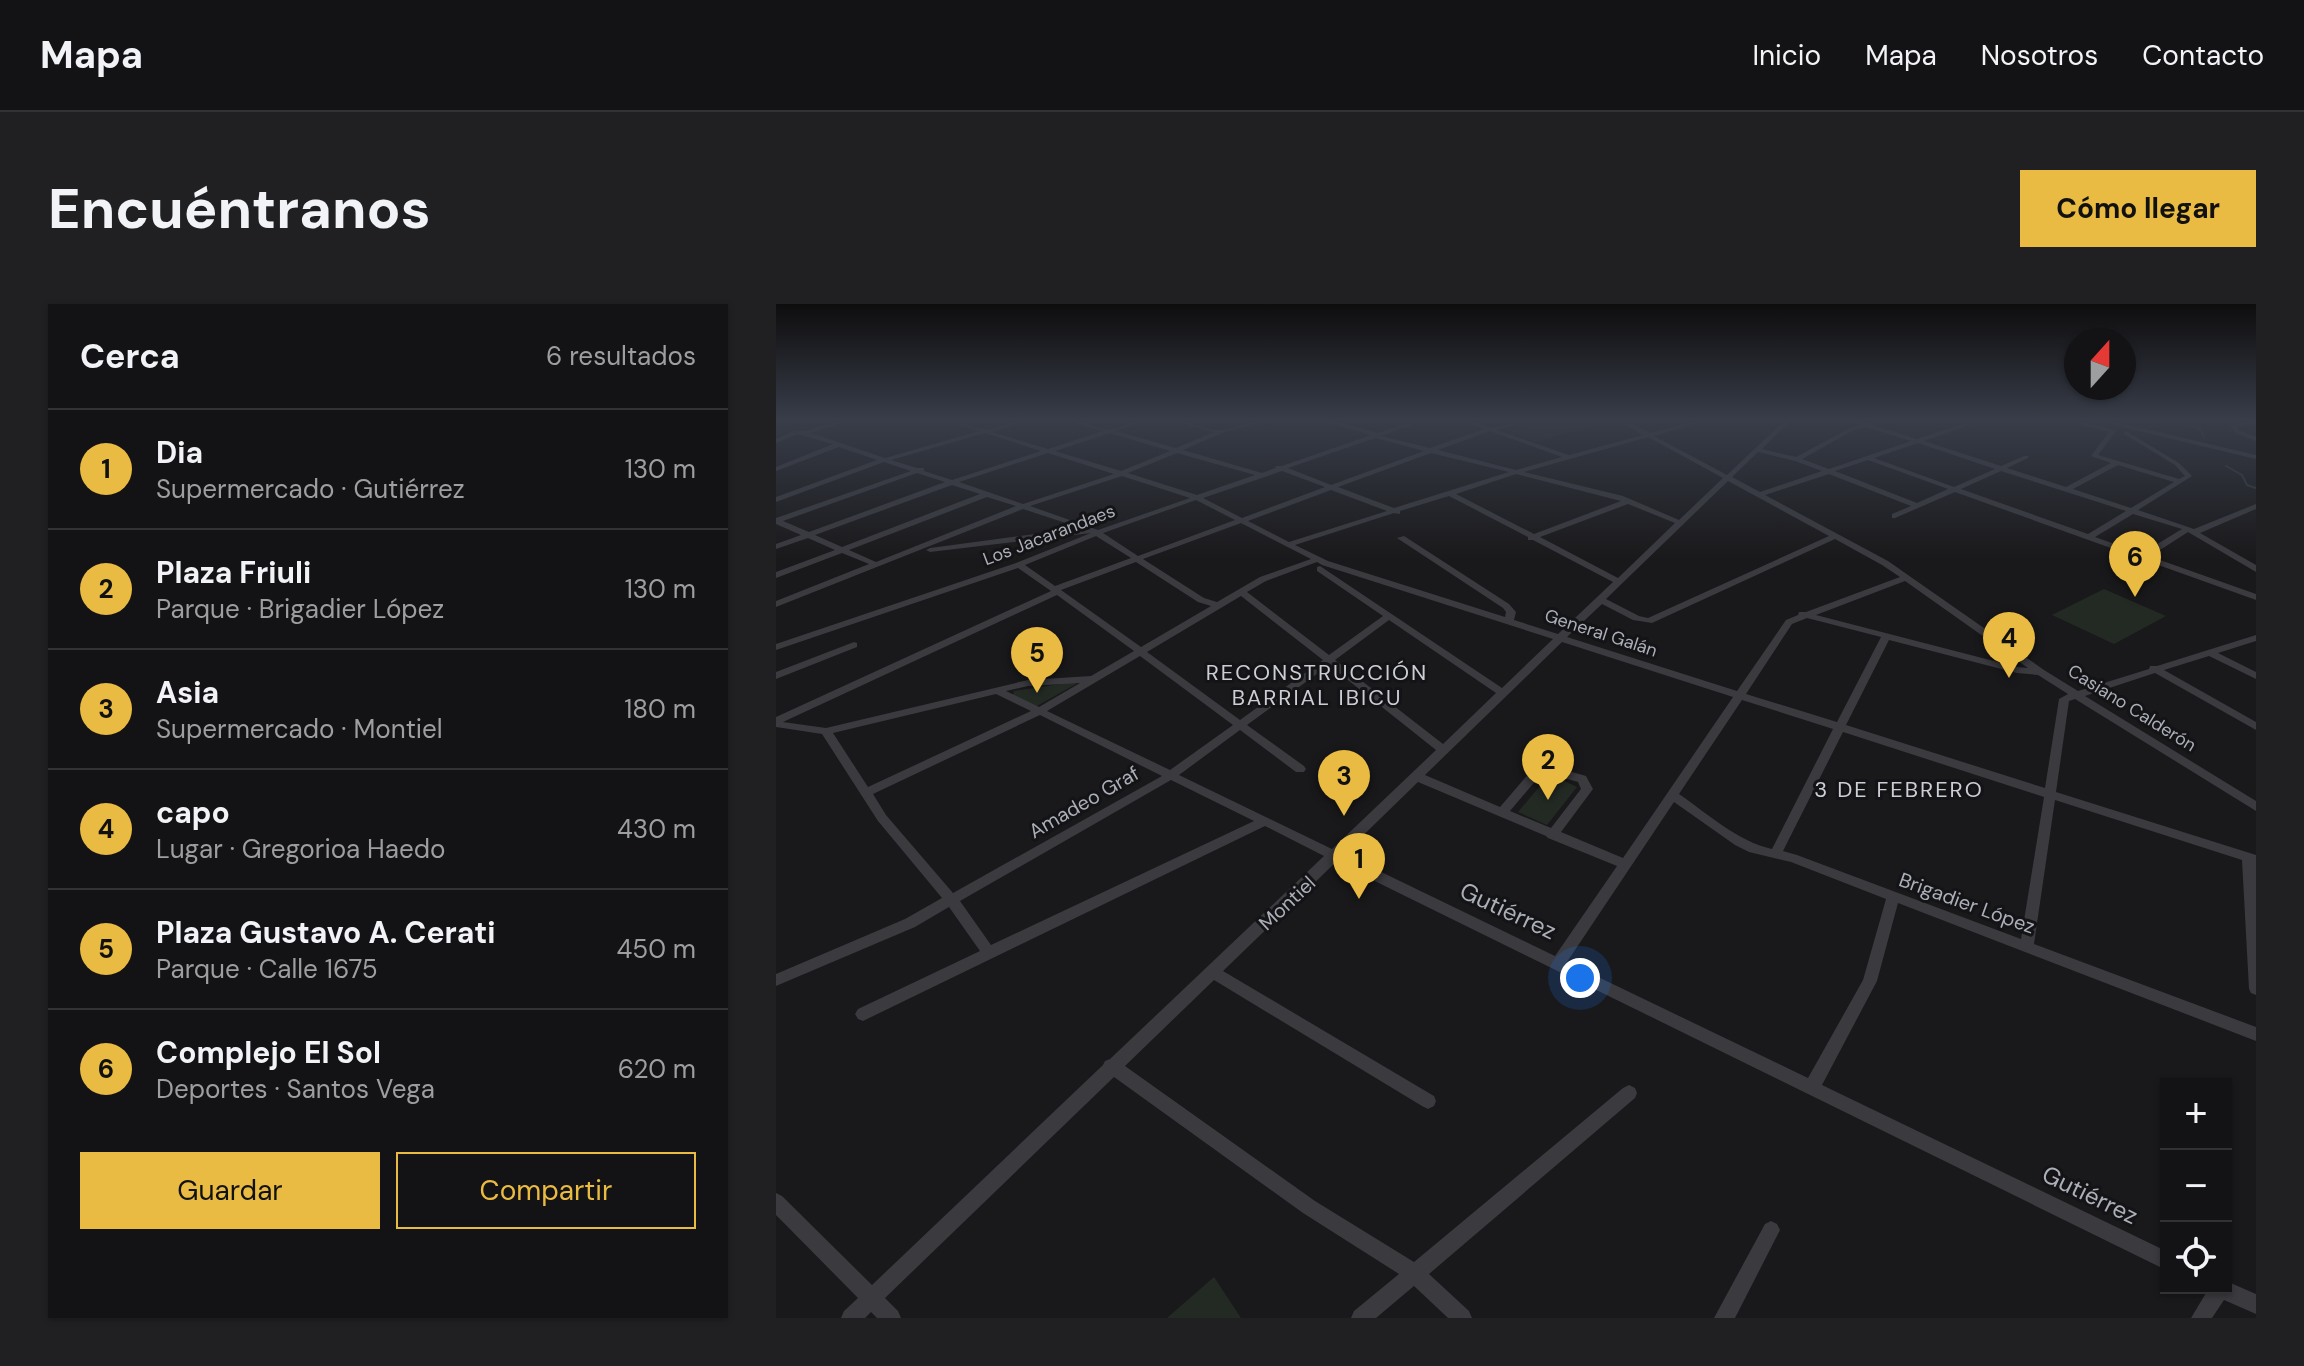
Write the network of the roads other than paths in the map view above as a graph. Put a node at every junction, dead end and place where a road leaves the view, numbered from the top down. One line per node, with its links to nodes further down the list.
1 (868, 466): 37 (street)
2 (913, 466): 21 (street)
3 (1003, 466): 28 (street)
4 (1096, 466): 25 (street, General Galán)
5 (1138, 466): 25 (street)
6 (1233, 466): 26 (street)
7 (1387, 466): 30 (street)
8 (1501, 466): 23 (street)
9 (1536, 466): 23 (street)
10 (1705, 466): 27 (street, Casiano Calderón)
11 (1741, 466): 27 (street, Montiel)
12 (1816, 466): 24 (street)
13 (1842, 466): 24 (street)
14 (1892, 466): 31 (street)
15 (1992, 466): 22 (street)
16 (2006, 466): 22 (street)
17 (2111, 466): 32 (street)
18 (2128, 466): 29 (street)
19 (2178, 466): 29 (street)
20 (1278, 467): 26 (street, Los Jacarandaes); 30 (street)
21 (922, 469): 28 (street); 45 (street)
22 (2000, 469): 31 (street); 32 (street)
23 (1521, 471): 34 (street); 38 (street)
24 (1828, 471): 35 (street); 40 (street)
25 (1120, 474): 36 (street, General Galán); 39 (street)
26 (1259, 474): 36 (street, Los Jacarandaes)
27 (1728, 479): 35 (street, Casiano Calderón); 47 (street, Montiel)
28 (954, 481): 33 (street); 50 (street)
29 (2180, 482): 42 (street)
30 (1332, 487): 43 (street); 46 (street)
31 (1956, 489): 40 (street); 52 (street)
32 (2066, 490): 42 (street)
33 (987, 494): 39 (street); 58 (street)
34 (1451, 494): 43 (street); 54 (street)
35 (1759, 495): 51 (street, Casiano Calderón)
36 (1195, 497): 46 (street, General Galán); 48 (street, Los Jacarandaes)
37 (776, 500)
38 (1628, 501): 47 (street); 54 (street)
39 (1023, 506): 48 (street); 59 (street)
40 (1918, 506): 44 (street)
41 (2256, 506): 49 (street)
42 (2131, 511): 49 (street); 52 (street)
43 (1397, 512): 55 (street)
44 (1895, 516)
45 (776, 521): 50 (street)
46 (1240, 521): 55 (street, General Galán); 60 (street)
47 (1681, 523): 67 (street, Montiel)
48 (1094, 531): 59 (street); 60 (street); 62 (street, Los Jacarandaes)
49 (2192, 531): 57 (street); 64 (street)
50 (811, 534): 56 (street); 58 (street)
51 (1835, 536): 66 (street, Casiano Calderón); 71 (street)
52 (2089, 537): 70 (street)
53 (1401, 538): 76 (street)
54 (1531, 538): 67 (street)
55 (1287, 545): 63 (street, General Galán)
56 (776, 547)
57 (2157, 548)
58 (845, 549): 61 (street); 65 (street)
59 (915, 551): 61 (street)
60 (1135, 560): 68 (street); 73 (street)
61 (877, 565): 72 (street)
62 (1019, 565): 68 (street); 81 (street, Los Jacarandaes)
63 (1318, 565): 69 (street); 75 (street); 76 (street, General Galán)
64 (2256, 569)
65 (776, 575)
66 (1905, 578): 74 (street); 86 (street, Casiano Calderón)
67 (1620, 582): 71 (street, Montiel)
68 (1057, 590): 82 (street); 95 (street)
69 (1241, 591): 73 (street); 84 (street)
70 (2256, 597)
71 (1601, 600): 79 (street, Montiel)
72 (776, 604)
73 (1217, 605): 82 (street)
74 (1802, 614): 77 (street); 93 (street)
75 (1388, 617): 84 (street, Amadeo Graf); 91 (street)
76 (1509, 622): 79 (street, General Galán)
77 (1886, 636): 86 (street); 98 (street)
78 (2256, 638): 83 (street)
79 (1560, 639): 91 (street, Montiel); 93 (street, General Galán)
80 (854, 645): 87 (street)
81 (776, 647)
82 (1138, 651): 89 (street); 96 (street)
83 (2209, 652): 85 (street); 88 (street)
84 (1327, 661): 96 (street, Amadeo Graf); 100 (street)
85 (2153, 668): 92 (street); 97 (street)
86 (2040, 672): 92 (street, Casiano Calderón)
87 (776, 676)
88 (2256, 676)
89 (1092, 679): 90 (street); 94 (street)
90 (1000, 692): 94 (street, Gutiérrez); 99 (street)
91 (1503, 693): 100 (street, Montiel)
92 (2077, 694): 106 (street); 107 (street, Casiano Calderón)
93 (1739, 697): 98 (street, General Galán); 105 (street)
94 (1038, 712): 102 (street, Gutiérrez); 104 (street)
95 (776, 723): 99 (street)
96 (1238, 726): 101 (street); 102 (street, Amadeo Graf)
97 (2256, 727)
98 (1840, 728): 106 (street, General Galán); 111 (street)
99 (826, 731): 104 (street)
100 (1445, 751): 103 (street, Montiel)
101 (1300, 769)
102 (1170, 776): 109 (street, Gutiérrez); 116 (street, Amadeo Graf)
103 (1418, 777): 108 (street); 112 (street, Montiel)
104 (865, 793): 116 (street)
105 (1672, 795): 111 (street, Brigadier López); 114 (street)
106 (2050, 795): 113 (street, General Galán); 117 (street)
107 (2256, 807)
108 (1502, 813): 110 (street); 110 (street)
109 (1263, 822): 112 (street, Gutiérrez); 118 (street)
110 (1552, 835): 114 (street)
111 (1776, 853): 115 (street, Brigadier López)
112 (1335, 858): 119 (street, Gutiérrez); 120 (street, Montiel)
113 (2252, 859): 122 (street)
114 (1625, 864): 119 (street)
115 (1893, 897): 117 (street, Brigadier López); 126 (street)
116 (952, 901): 118 (street); 121 (street, Amadeo Graf)
117 (2027, 947): 124 (street, Brigadier López)
118 (989, 953): 123 (street)
119 (1558, 964): 126 (street, Gutiérrez)
120 (1213, 972): 125 (street, Montiel); 128 (street)
121 (776, 980)
122 (2256, 989)
123 (863, 1014)
124 (2256, 1034)
125 (1111, 1066): 132 (street); 135 (street, Montiel)
126 (1812, 1087): 131 (street, Gutiérrez)
127 (1629, 1093): 132 (street)
128 (1428, 1101)
129 (776, 1202): 135 (street)
130 (1771, 1230): 141 (street)
131 (2160, 1258)
132 (1413, 1272): 139 (street); 140 (street)
133 (2232, 1293): 136 (street)
134 (2216, 1294): 142 (street)
135 (872, 1298): 137 (street, Montiel); 138 (street)
136 (2256, 1304)
137 (851, 1318)
138 (891, 1318)
139 (1361, 1318)
140 (1462, 1318)
141 (1724, 1318)
142 (2201, 1318)

